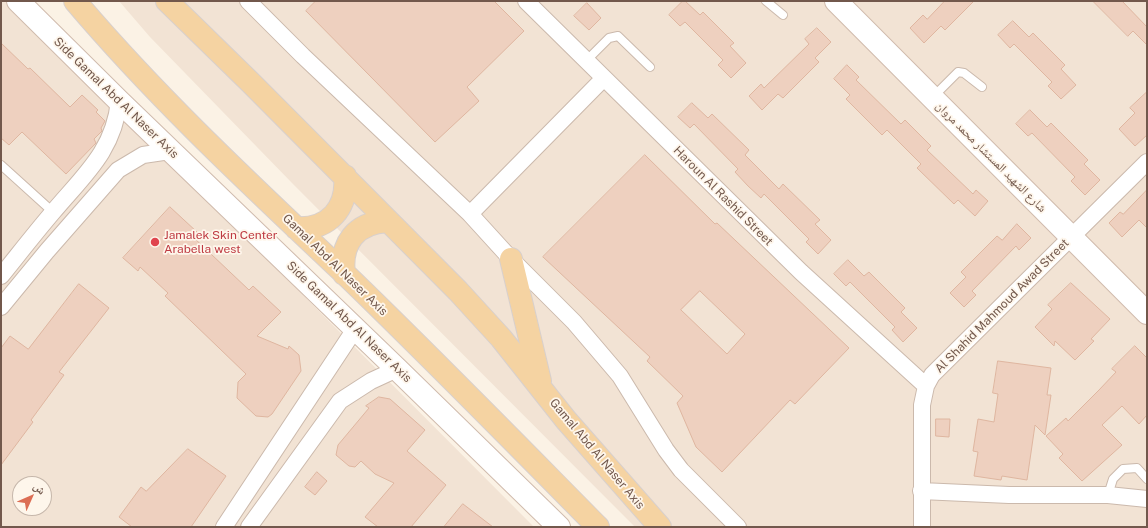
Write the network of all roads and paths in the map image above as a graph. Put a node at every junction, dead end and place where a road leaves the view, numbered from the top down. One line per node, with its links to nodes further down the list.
1 (18, 1): 14 (street, Side Gamal Abd Al Naser Axis)
2 (75, 1): 22 (main road, Gamal Abd Al Naser Axis)
3 (167, 1): 18 (main road, Gamal Abd Al Naser Axis)
4 (248, 1): 20 (street)
5 (526, 1): 9 (street, Haroun Al Rashid Street)
6 (766, 1): 8 (lane)
7 (836, 1): 13 (street, شارع الشهيد المستشار محمد مروان)
8 (783, 16)
9 (586, 61): 10 (lane); 11 (street, Haroun Al Rashid Street)
10 (650, 67)
11 (604, 78): 20 (street); 33 (street, Haroun Al Rashid Street)
12 (982, 87): 13 (lane)
13 (932, 98): 23 (street, شارع الشهيد المستشار محمد مروان)
14 (119, 102): 15 (street, Side Gamal Abd Al Naser Axis); 19 (street)
15 (170, 151): 25 (street); 31 (street, Side Gamal Abd Al Naser Axis)
16 (1147, 162): 23 (street, Al Shahid Mahmoud Awad Street)
17 (1, 165): 19 (lane)
18 (345, 176): 21 (main road, Gamal Abd Al Naser Axis); 22 (main road)
19 (53, 212): 24 (street)
20 (470, 214): 26 (street)
21 (387, 221): 27 (main road); 34 (main road, Gamal Abd Al Naser Axis)
22 (296, 228): 27 (main road, Gamal Abd Al Naser Axis)
23 (1071, 237): 30 (street, شارع الشهيد المستشار محمد مروان); 33 (street, Al Shahid Mahmoud Awad Street)
24 (26, 245): 25 (street); 28 (street)
25 (41, 258): 29 (street)
26 (511, 259): 34 (main road); 46 (street)
27 (344, 274): 44 (main road, Gamal Abd Al Naser Axis)
28 (1, 276)
29 (1, 307)
30 (1147, 313)
31 (355, 329): 32 (street, Side Gamal Abd Al Naser Axis); 35 (street)
32 (398, 368): 36 (street); 43 (street, Side Gamal Abd Al Naser Axis)
33 (926, 386): 38 (street, Al Shahid Mahmoud Awad Street)
34 (541, 388): 45 (main road, Gamal Abd Al Naser Axis)
35 (266, 465): 36 (street); 41 (street)
36 (284, 478): 42 (street)
37 (1147, 479): 39 (lane)
38 (921, 491): 39 (street); 47 (street, Al Shahid Mahmoud Awad Street)
39 (1108, 495): 40 (street)
40 (1147, 499)
41 (224, 527)
42 (249, 527)
43 (559, 527)
44 (598, 527)
45 (660, 527)
46 (738, 527)
47 (922, 527)

